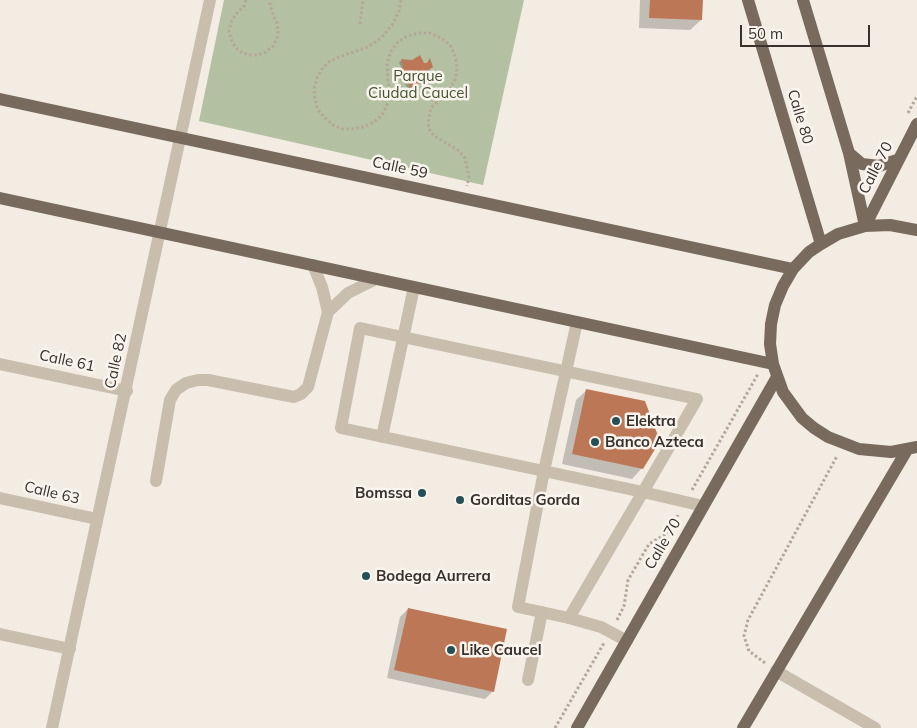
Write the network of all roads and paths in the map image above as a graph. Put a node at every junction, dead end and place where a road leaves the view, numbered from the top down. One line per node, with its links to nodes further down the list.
1 (210, 0): 11 (street, Calle 82)
2 (246, 0): 3 (path)
3 (268, 0)
4 (363, 0): 8 (path)
5 (401, 0): 15 (path)
6 (748, 0): 19 (main road, Calle 80)
7 (803, 0): 12 (main road)
8 (360, 24)
9 (0, 99): 11 (main road, Calle 59)
10 (917, 124): 13 (main road, Calle 70)
11 (180, 138): 15 (main road, Calle 59); 18 (street, Calle 82)
12 (850, 153): 13 (main road); 16 (main road)
13 (898, 160): 16 (main road, Calle 70)
14 (0, 198): 18 (main road)
15 (464, 199): 21 (main road, Calle 59)
16 (865, 226): 17 (main road); 19 (main road)
17 (917, 230)
18 (160, 232): 20 (main road); 30 (street, Calle 82)
19 (821, 244): 21 (main road)
20 (313, 265): 22 (main road); 24 (street)
21 (793, 269): 28 (main road)
22 (376, 279): 23 (main road); 24 (street)
23 (414, 287): 25 (main road); 26 (street)
24 (328, 312): 35 (street)
25 (577, 322): 28 (main road); 29 (street)
26 (403, 337): 29 (street); 31 (street); 31 (street)
27 (0, 364): 30 (street, Calle 61)
28 (771, 368): 32 (main road); 38 (path); 39 (main road, Calle 70)
29 (566, 371): 34 (street); 36 (street)
30 (127, 391): 40 (street, Calle 82)
31 (382, 437): 34 (street)
32 (843, 444): 33 (main road); 47 (path)
33 (912, 448): 47 (main road)
34 (544, 471): 36 (street); 41 (street)
35 (156, 481)
36 (643, 492): 38 (street); 42 (street)
37 (0, 498): 40 (street, Calle 63)
38 (685, 502): 39 (street); 43 (path)
39 (703, 506): 45 (main road, Calle 70)
40 (97, 519): 46 (street, Calle 82)
41 (542, 612): 42 (street); 48 (street)
42 (570, 618): 43 (street)
43 (611, 632): 45 (street); 50 (path)
44 (0, 634): 46 (street)
45 (627, 641): 51 (main road, Calle 70)
46 (70, 649): 49 (street, Calle 82)
47 (776, 671): 52 (main road); 53 (street)
48 (528, 680)
49 (52, 728)
50 (555, 728)
51 (577, 728)
52 (743, 728)
53 (875, 728)

